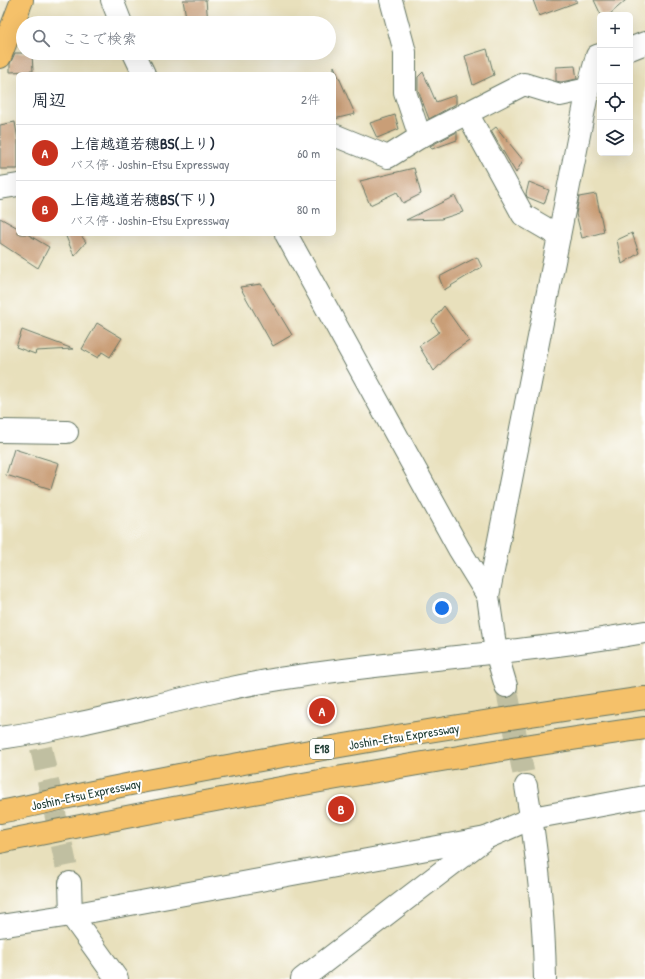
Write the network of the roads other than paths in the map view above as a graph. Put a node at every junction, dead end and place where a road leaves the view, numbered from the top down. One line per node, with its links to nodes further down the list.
1 (22, 0): 8 (main road)
2 (112, 0): 4 (street)
3 (391, 0): 14 (street)
4 (118, 16)
5 (645, 43): 6 (street)
6 (632, 48)
7 (597, 56): 11 (street)
8 (0, 57)
9 (137, 60): 10 (street)
10 (143, 72)
11 (588, 89): 12 (street); 18 (street)
12 (467, 113): 14 (street); 18 (street)
13 (336, 136): 14 (street)
14 (420, 137)
15 (16, 185): 16 (street)
16 (0, 188)
17 (287, 236): 21 (street)
18 (559, 236): 21 (street)
19 (0, 431): 20 (street)
20 (67, 432)
21 (488, 596): 23 (street)
22 (645, 632): 23 (street)
23 (496, 652): 24 (street); 27 (street)
24 (506, 686)
25 (645, 698): 30 (main road, Joshin-Etsu Expressway / E18)
26 (645, 728): 33 (main road)
27 (0, 738)
28 (526, 786): 31 (street)
29 (645, 797): 31 (street)
30 (0, 812)
31 (532, 818): 32 (street); 39 (street)
32 (486, 838): 35 (street); 38 (street)
33 (0, 842)
34 (70, 883): 35 (street)
35 (71, 915): 36 (street); 37 (street)
36 (0, 926)
37 (117, 979)
38 (302, 979)
39 (545, 979)

